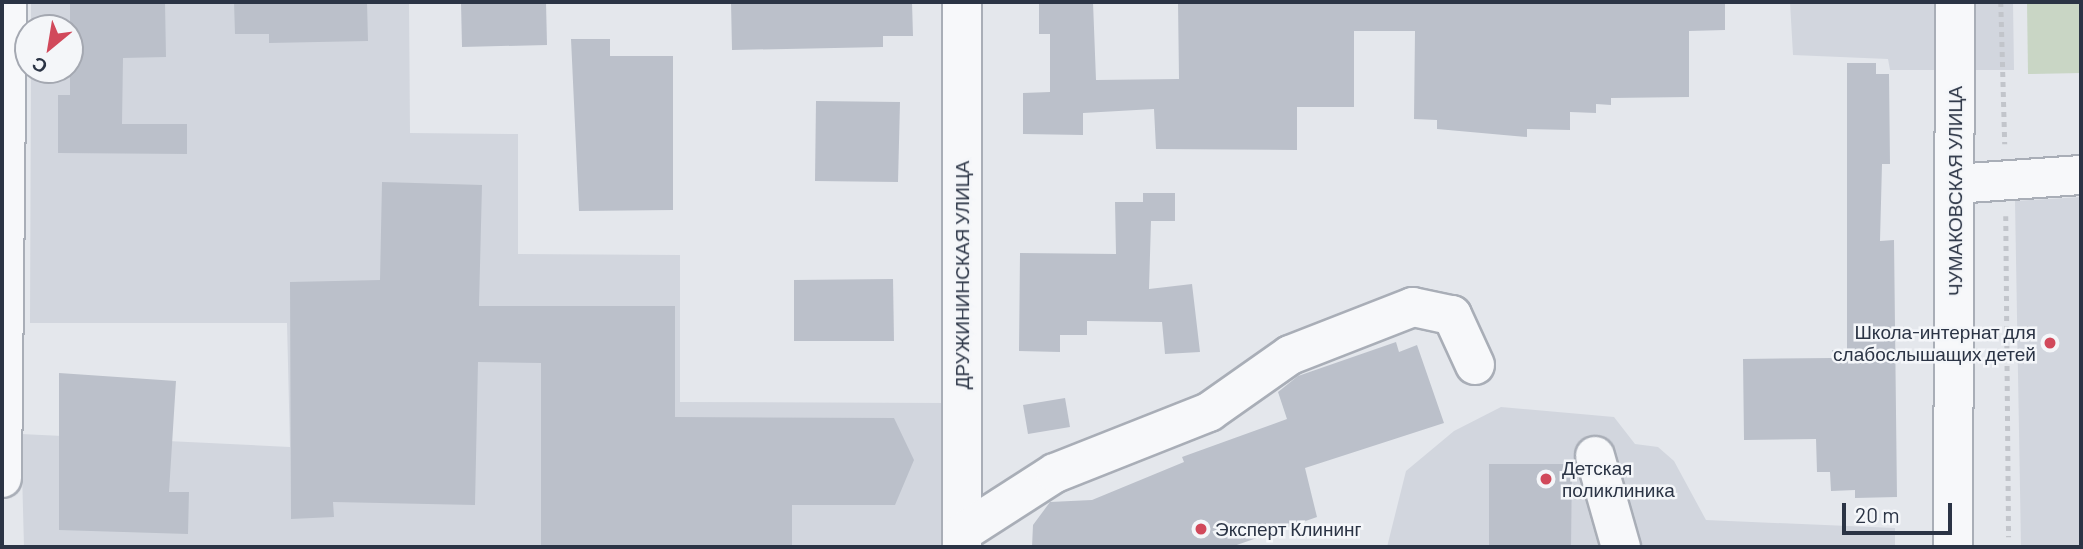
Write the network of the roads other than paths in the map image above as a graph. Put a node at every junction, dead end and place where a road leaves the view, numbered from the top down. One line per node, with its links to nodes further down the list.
1 (7, 2): 8 (street)
2 (962, 2): 9 (street, ДРУЖИНИНСКАЯ УЛИЦА)
3 (1955, 2): 5 (street, ЧУМАКОВСКАЯ УЛИЦА)
4 (2081, 175): 5 (street)
5 (1955, 184): 11 (street, ЧУМАКОВСКАЯ УЛИЦА)
6 (1475, 365): 9 (street)
7 (1595, 456): 10 (street)
8 (2, 478)
9 (962, 539)
10 (1621, 547)
11 (1954, 547)

